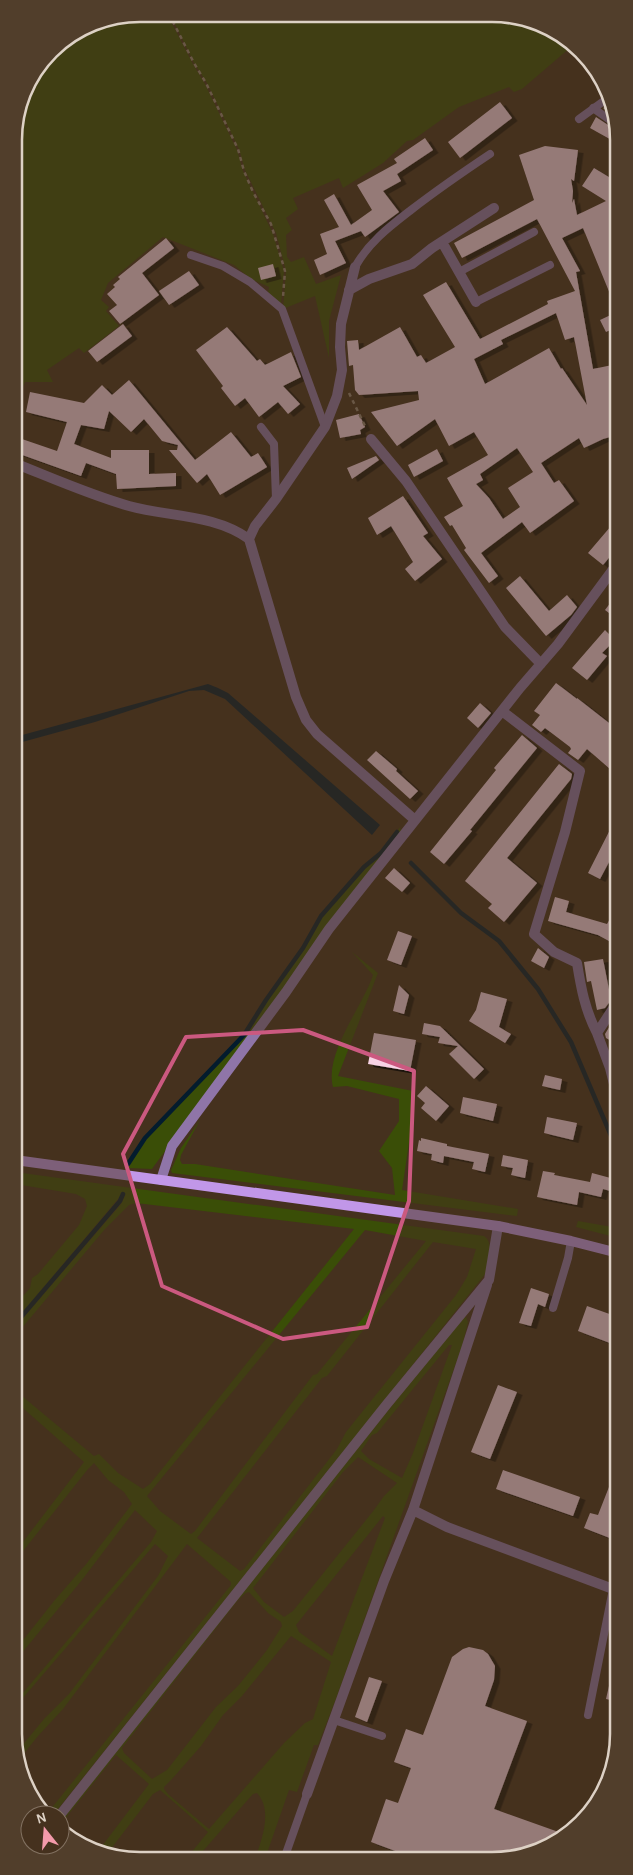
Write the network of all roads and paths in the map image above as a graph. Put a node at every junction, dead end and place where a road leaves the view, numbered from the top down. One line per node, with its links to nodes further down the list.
1 (173, 22): 16 (path)
2 (604, 101): 3 (lane)
3 (593, 108): 4 (lane); 5 (lane)
4 (608, 118)
5 (579, 119)
6 (490, 154): 12 (lane)
7 (494, 208): 9 (street)
8 (534, 232): 13 (lane)
9 (442, 242): 13 (street); 14 (street)
10 (191, 255): 16 (lane)
11 (550, 265): 15 (lane)
12 (355, 267): 14 (street)
13 (459, 272): 15 (street)
14 (349, 290): 17 (street)
15 (476, 302)
16 (282, 308): 19 (lane)
17 (342, 370): 19 (street); 20 (path)
18 (261, 426): 22 (lane)
19 (325, 428): 22 (street)
20 (371, 439): 25 (street)
21 (23, 467): 23 (street)
22 (276, 499): 23 (street)
23 (249, 539): 27 (street)
24 (610, 573): 25 (street)
25 (541, 664): 26 (street)
26 (502, 711): 27 (street); 29 (street)
27 (415, 820): 32 (street)
28 (610, 1013): 29 (street)
29 (597, 1033): 30 (street)
30 (610, 1068)
31 (22, 1161): 32 (main road)
32 (161, 1180): 33 (main road)
33 (498, 1226): 34 (main road); 36 (street)
34 (571, 1241): 35 (main road); 37 (lane)
35 (610, 1251)
36 (489, 1280): 38 (street); 45 (street)
37 (553, 1308)
38 (413, 1510): 39 (street); 42 (street)
39 (610, 1587)
40 (610, 1608): 41 (lane)
41 (588, 1715)
42 (334, 1720): 43 (lane); 44 (street)
43 (382, 1736)
44 (307, 1794): 46 (lane)
45 (68, 1805)
46 (286, 1852)

